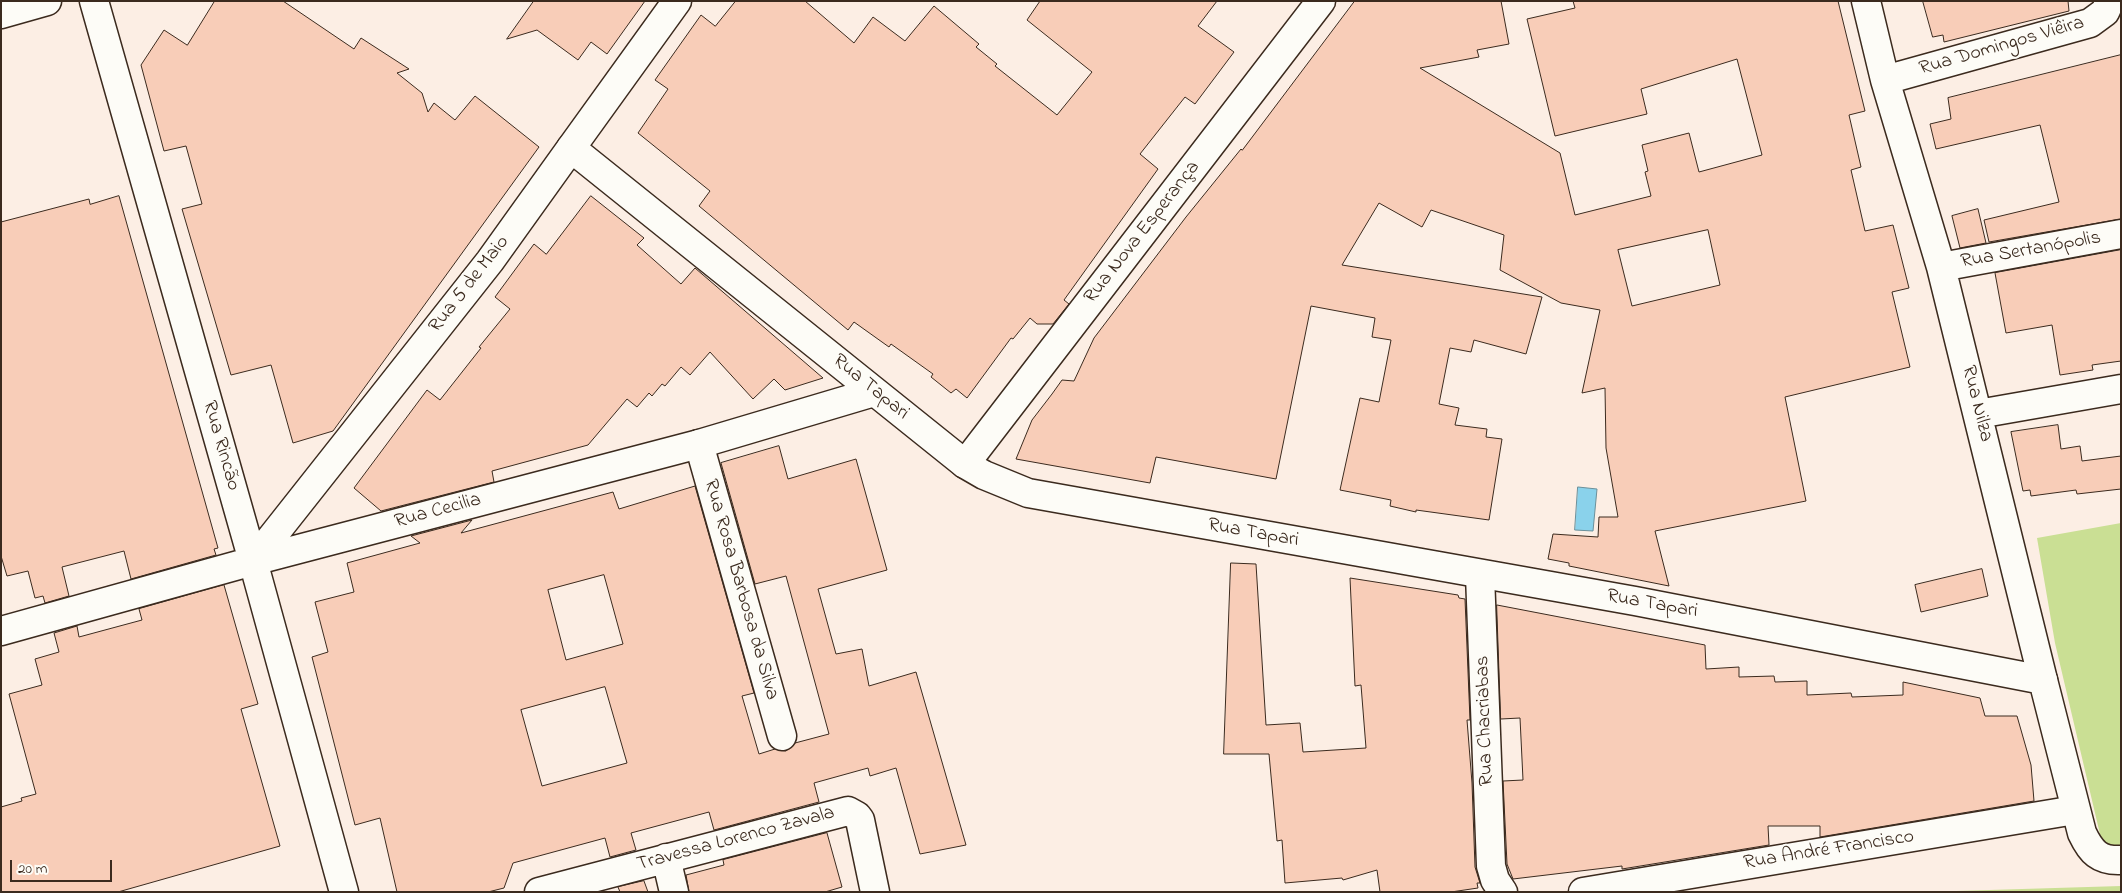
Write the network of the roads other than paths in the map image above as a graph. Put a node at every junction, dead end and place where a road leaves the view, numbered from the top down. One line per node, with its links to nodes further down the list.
1 (48, 1): 7 (street)
2 (94, 1): 17 (street, Rua Rincão)
3 (677, 1): 9 (street, Rua 5 de Maio)
4 (1321, 1): 16 (street, Rua Nova Esperança)
5 (1866, 1): 8 (street, Rua Nilza)
6 (2110, 1): 8 (street, Rua Domingos Viêira)
7 (1, 14)
8 (1885, 80): 11 (street, Rua Nilza)
9 (571, 148): 13 (street, Rua Tapari); 17 (street, Rua 5 de Maio)
10 (2121, 234): 11 (street, Rua Sertanópolis)
11 (1941, 267): 14 (street, Rua Nilza)
12 (2121, 389): 14 (street)
13 (874, 392): 15 (street, Rua Cecilia); 16 (street, Rua Tapari)
14 (1978, 414): 20 (street, Rua Nilza)
15 (699, 444): 17 (street, Rua Cecilia); 21 (street, Rua Rosa Barbosa da Silva)
16 (965, 464): 18 (street, Rua Tapari)
17 (253, 561): 19 (street, Rua Cecilia); 25 (street, Rua Rincão)
18 (1480, 575): 20 (street, Rua Tapari); 29 (street, Rua Chacriabas)
19 (1, 631)
20 (2044, 680): 22 (street, Rua Nilza)
21 (782, 736)
22 (2075, 810): 24 (street, Rua Nilza); 30 (street, Rua André Francisco)
23 (666, 858): 26 (street, Travessa Lorenco Zavala); 27 (street); 28 (street, Travessa Lorenco Zavala)
24 (2121, 860)
25 (344, 892)
26 (539, 892)
27 (674, 892)
28 (874, 892)
29 (1503, 892)
30 (1583, 892)

